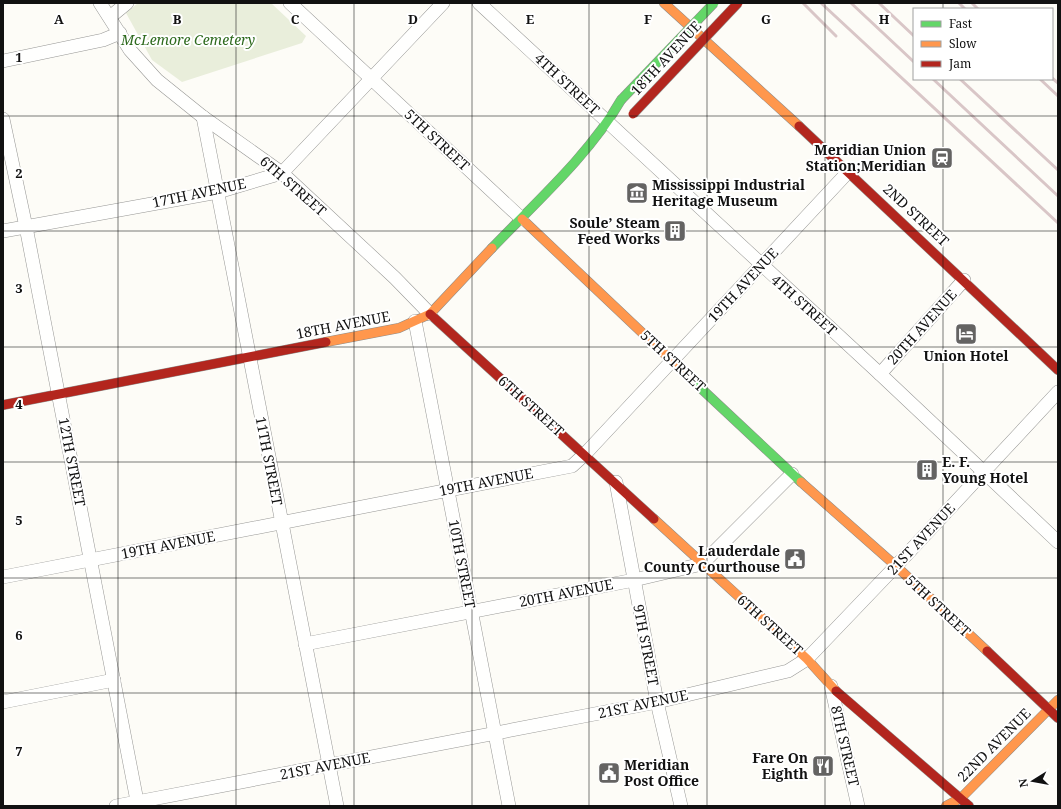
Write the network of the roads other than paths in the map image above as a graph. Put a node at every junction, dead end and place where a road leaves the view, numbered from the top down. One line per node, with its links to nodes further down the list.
1 (100, 3): 9 (street, 6TH STREET)
2 (127, 3): 9 (street)
3 (290, 3): 12 (street, 5TH STREET)
4 (443, 3): 12 (street)
5 (479, 3): 15 (street, 4TH STREET)
6 (664, 3): 16 (street, 2ND STREET)
7 (714, 3): 15 (street, 18TH AVENUE, bridge)
8 (738, 3): 15 (street, 18TH AVENUE, bridge)
9 (110, 17): 10 (street, 6TH STREET)
10 (120, 33): 11 (street); 13 (street, 6TH STREET)
11 (3, 61)
12 (372, 78): 17 (street); 19 (street, 5TH STREET)
13 (203, 117): 17 (street, 6TH STREET); 18 (street, 11TH STREET)
14 (3, 118): 20 (street, 12TH STREET)
15 (622, 118): 19 (street, 18TH AVENUE); 22 (street, 4TH STREET)
16 (849, 171): 22 (street, 19TH AVENUE); 23 (street, 2ND STREET)
17 (282, 173): 18 (street, 17TH AVENUE); 24 (street, 6TH STREET)
18 (218, 192): 20 (street, 17TH AVENUE); 26 (street, 11TH STREET)
19 (522, 218): 24 (street, 18TH AVENUE); 27 (street, 5TH STREET)
20 (26, 227): 21 (street, 17TH AVENUE); 31 (street, 12TH STREET)
21 (3, 231)
22 (761, 266): 27 (street, 19TH AVENUE); 29 (street, 4TH STREET)
23 (964, 280): 28 (street, 2ND STREET); 29 (street, 20TH AVENUE)
24 (430, 314): 25 (street, 18TH AVENUE); 33 (street, 6TH STREET)
25 (415, 321): 26 (street, 18TH AVENUE); 37 (street, 10TH STREET)
26 (249, 358): 31 (street, 18TH AVENUE); 38 (street, 11TH STREET)
27 (673, 361): 33 (street, 19TH AVENUE); 35 (street, 5TH STREET)
28 (1058, 370)
29 (880, 374): 34 (street, 4TH STREET)
30 (1058, 392): 34 (street, 21ST AVENUE)
31 (59, 394): 32 (street, 18TH AVENUE); 40 (street, 12TH STREET)
32 (3, 405)
33 (586, 454): 36 (street, 6TH STREET); 37 (street, 19TH AVENUE)
34 (984, 472): 39 (street, 4TH STREET); 42 (street, 21ST AVENUE)
35 (792, 474): 41 (street); 42 (street, 5TH STREET)
36 (616, 482): 41 (street, 6TH STREET); 44 (street, 9TH STREET)
37 (447, 490): 38 (street, 19TH AVENUE); 45 (street, 10TH STREET)
38 (281, 523): 40 (street, 19TH AVENUE); 46 (street, 11TH STREET)
39 (1058, 542)
40 (91, 560): 43 (street, 19TH AVENUE); 48 (street, 12TH STREET)
41 (702, 564): 44 (street, 20TH AVENUE); 47 (street, 6TH STREET)
42 (896, 566): 47 (street, 21ST AVENUE); 53 (street, 5TH STREET)
43 (3, 577)
44 (634, 580): 45 (street, 20TH AVENUE); 52 (street, 9TH STREET)
45 (471, 612): 46 (street, 20TH AVENUE); 55 (street, 10TH STREET)
46 (305, 644): 56 (street, 11TH STREET)
47 (807, 659): 49 (street, 6TH STREET); 52 (street, 21ST AVENUE)
48 (114, 680): 51 (street); 58 (street, 12TH STREET)
49 (831, 686): 57 (street, 6TH STREET); 63 (street, 8TH STREET)
50 (1058, 700): 53 (street, 22ND AVENUE)
51 (3, 702)
52 (657, 702): 55 (street, 21ST AVENUE); 62 (street, 9TH STREET)
53 (1049, 710): 54 (street, 5TH STREET); 57 (street, 22ND AVENUE)
54 (1058, 718)
55 (495, 733): 56 (street, 21ST AVENUE); 61 (street, 10TH STREET)
56 (329, 765): 58 (street, 21ST AVENUE); 60 (street, 11TH STREET)
57 (961, 798): 64 (street, 22ND AVENUE); 65 (street, 6TH STREET)
58 (138, 804): 59 (street, 21ST AVENUE)
59 (116, 806)
60 (337, 806)
61 (509, 806)
62 (680, 806)
63 (858, 806)
64 (946, 806)
65 (969, 806)

